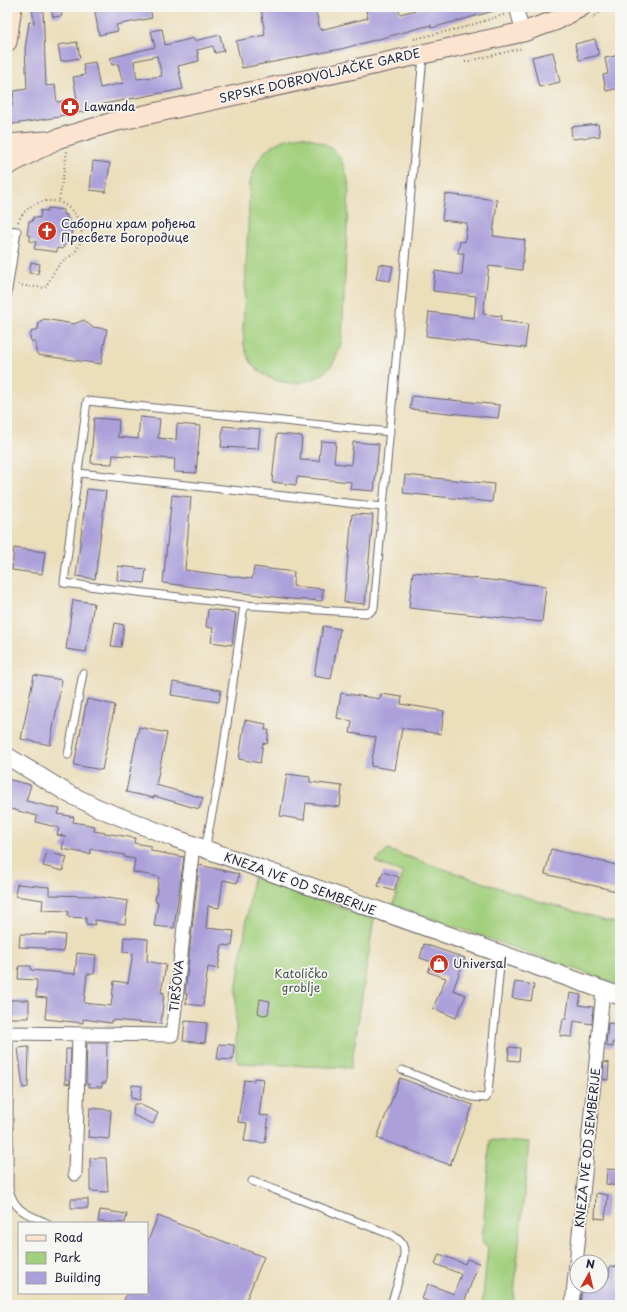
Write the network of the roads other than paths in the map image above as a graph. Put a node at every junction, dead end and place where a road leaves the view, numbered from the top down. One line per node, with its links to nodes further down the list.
1 (12, 7): 5 (main road)
2 (516, 7): 4 (street)
3 (582, 7): 4 (main road, SRPSKE DOBROVOLJAČKE GARDE)
4 (523, 32): 6 (main road, SRPSKE DOBROVOLJAČKE GARDE)
5 (7, 42)
6 (424, 52): 7 (main road, SRPSKE DOBROVOLJAČKE GARDE); 12 (lane)
7 (65, 143): 8 (main road); 9 (main road)
8 (7, 144)
9 (8, 161)
10 (7, 230): 11 (lane)
11 (7, 296)
12 (390, 432): 13 (lane); 14 (lane)
13 (79, 473): 14 (lane); 15 (lane)
14 (383, 507): 15 (lane)
15 (244, 605): 19 (lane)
16 (83, 673): 17 (lane)
17 (68, 755)
18 (7, 756): 19 (street, KNEZA IVE OD SEMBERIJE)
19 (199, 847): 20 (street, KNEZA IVE OD SEMBERIJE); 24 (street, TIRŠOVA)
20 (501, 955): 21 (street, KNEZA IVE OD SEMBERIJE); 25 (lane)
21 (603, 990): 22 (street, KNEZA IVE OD SEMBERIJE); 30 (street, KNEZA IVE OD SEMBERIJE)
22 (620, 996)
23 (8, 1033): 24 (street, TIRŠOVA); 28 (lane)
24 (79, 1034): 26 (street)
25 (402, 1070)
26 (75, 1174)
27 (252, 1181): 29 (lane)
28 (45, 1222)
29 (391, 1305)
30 (572, 1305)

